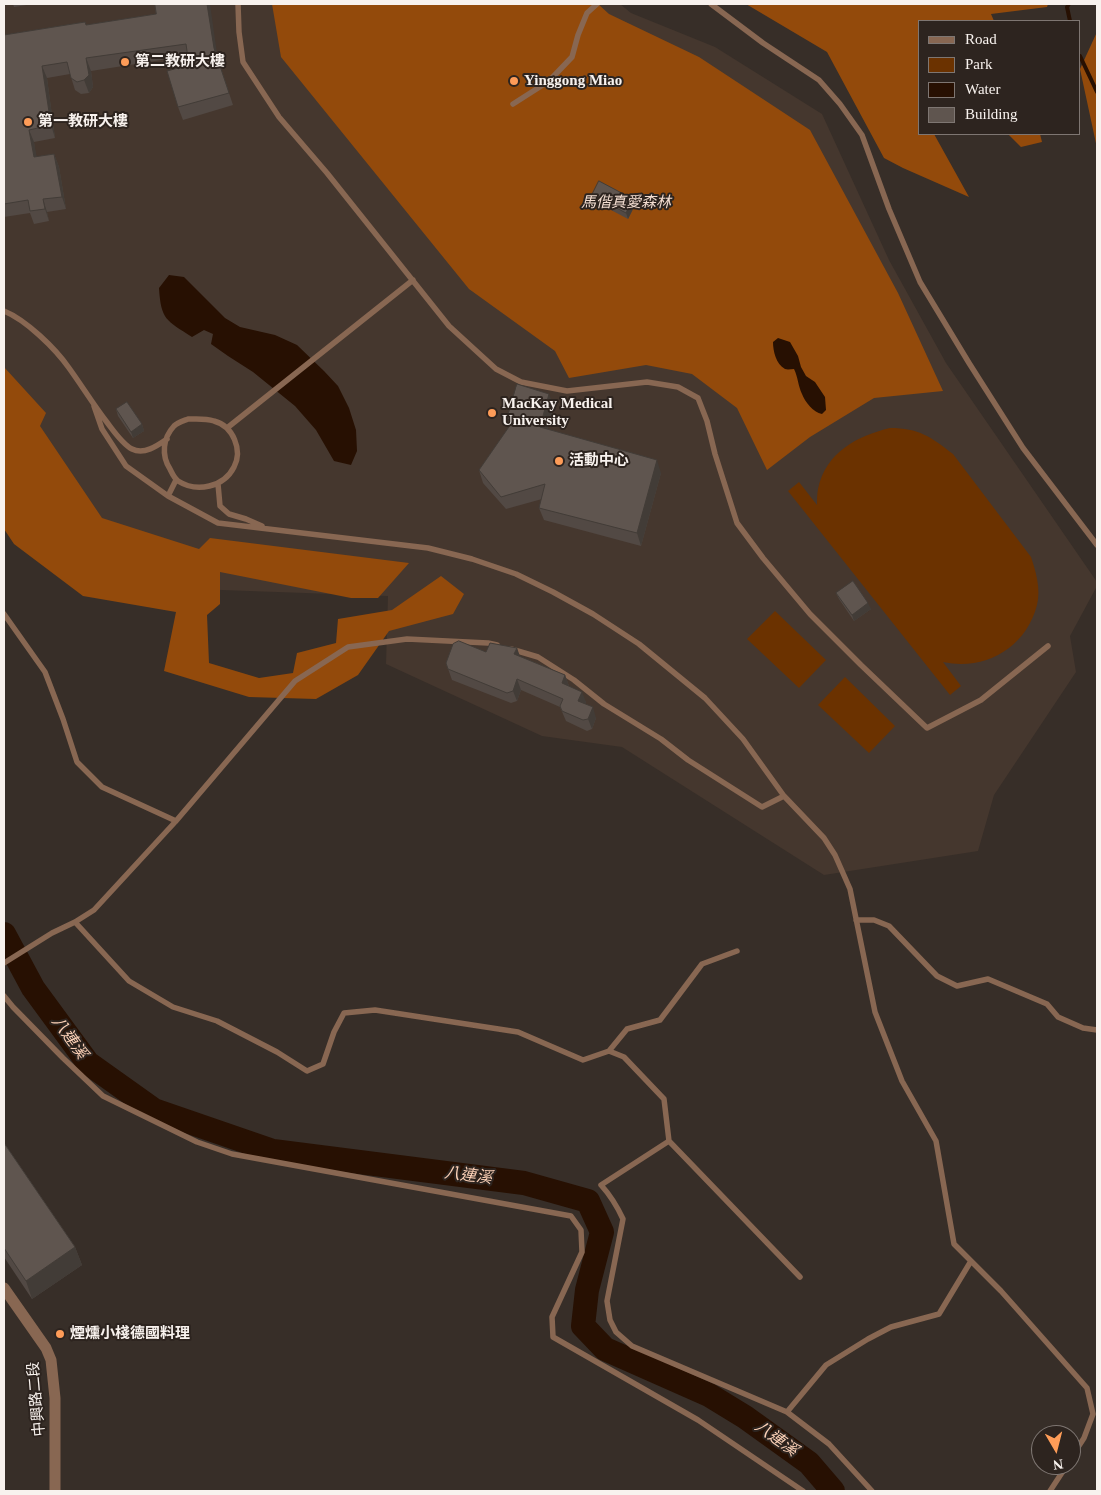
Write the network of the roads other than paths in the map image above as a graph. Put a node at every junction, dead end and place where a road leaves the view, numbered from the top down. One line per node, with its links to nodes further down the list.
1 (238, 4): 5 (lane)
2 (597, 4): 4 (lane)
3 (711, 4): 14 (lane)
4 (513, 104)
5 (413, 280): 8 (lane); 16 (lane)
6 (4, 311): 7 (lane)
7 (94, 406): 9 (lane); 12 (lane)
8 (227, 428): 9 (lane); 11 (lane)
9 (167, 439): 10 (lane)
10 (176, 480): 11 (lane); 12 (lane)
11 (218, 484): 13 (lane)
12 (168, 496): 13 (lane)
13 (268, 529): 17 (lane)
14 (1097, 545)
15 (4, 614): 18 (lane)
16 (1048, 646)
17 (784, 796): 18 (lane); 19 (lane)
18 (176, 821): 20 (lane)
19 (856, 920): 24 (lane); 27 (lane)
20 (74, 922): 22 (lane); 25 (lane)
21 (737, 951): 25 (lane)
22 (4, 963)
23 (4, 996): 34 (lane)
24 (1097, 1030)
25 (609, 1051): 26 (lane)
26 (669, 1141): 28 (lane); 30 (lane)
27 (971, 1261): 30 (lane); 31 (lane)
28 (800, 1277)
29 (4, 1288): 33 (street, 中興路二段)
30 (787, 1412): 35 (lane)
31 (1081, 1443)
32 (1060, 1475): 36 (lane)
33 (56, 1491)
34 (803, 1491)
35 (872, 1491)
36 (1050, 1491)

